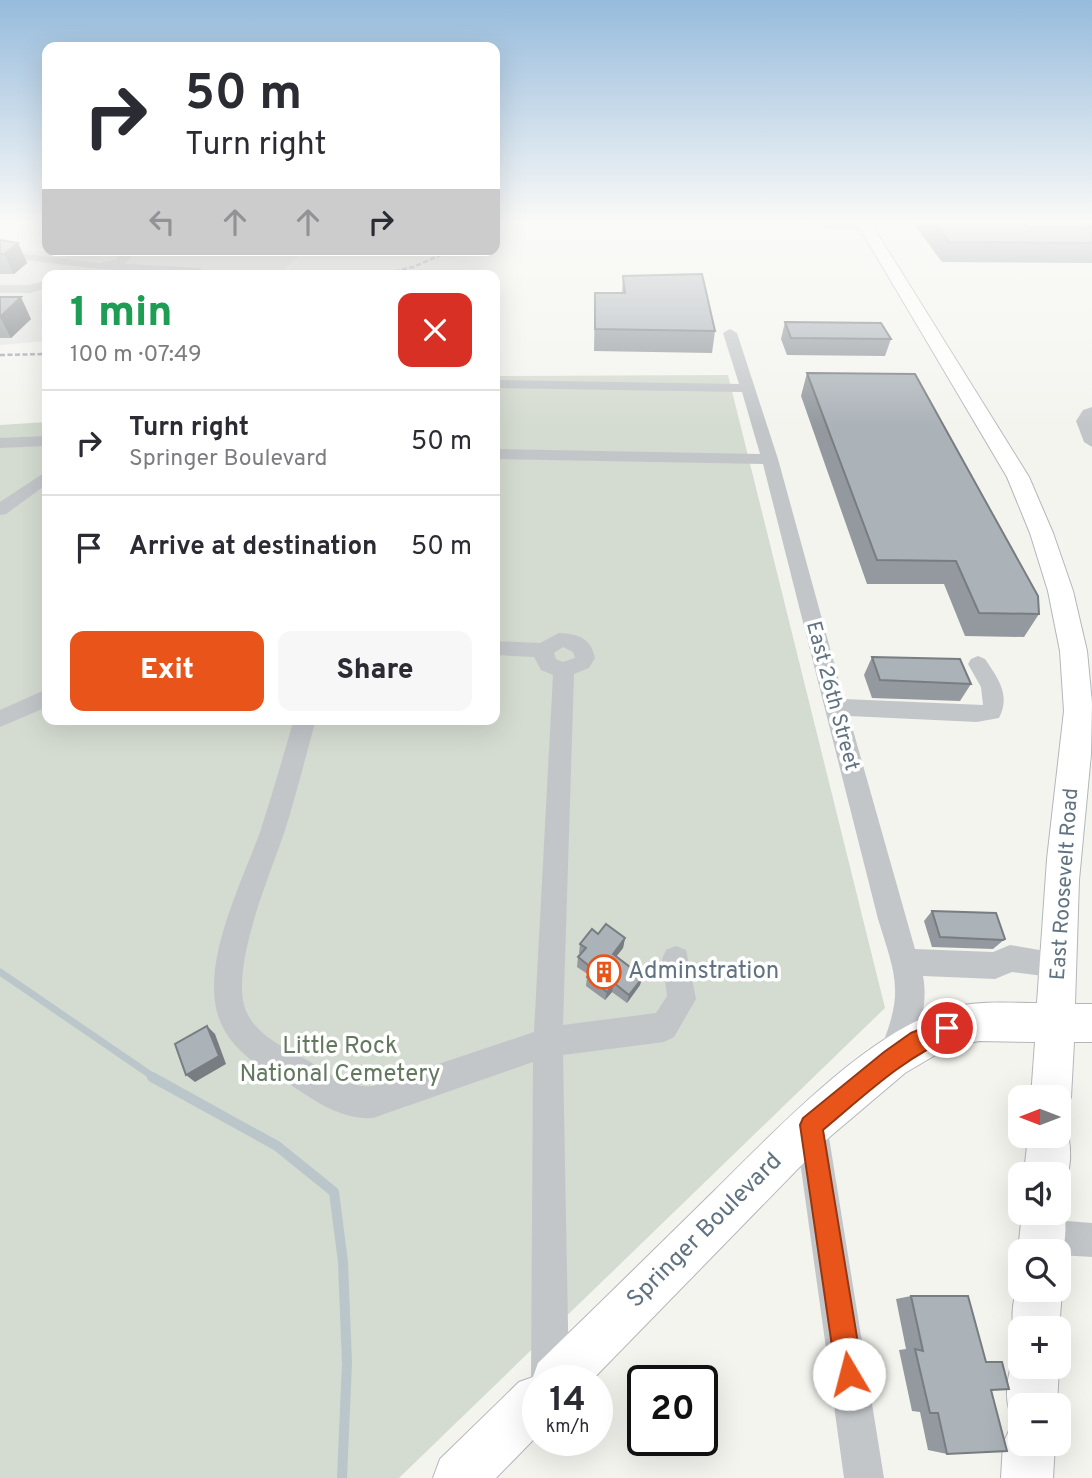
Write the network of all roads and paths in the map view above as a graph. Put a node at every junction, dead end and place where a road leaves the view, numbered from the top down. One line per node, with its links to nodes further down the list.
1 (0, 289): 2 (street)
2 (31, 289)
3 (904, 289): 23 (main road, East Roosevelt Road)
4 (730, 333): 6 (street, East 26th Street)
5 (500, 384): 6 (street)
6 (747, 388): 12 (street, East 26th Street)
7 (1092, 412): 9 (street)
8 (42, 441): 10 (street)
9 (1092, 442)
10 (0, 443)
11 (500, 454): 12 (lane)
12 (770, 459): 18 (street, East 26th Street)
13 (42, 480): 14 (lane)
14 (0, 510)
15 (500, 649): 25 (street)
16 (978, 664): 18 (street)
17 (42, 699): 19 (street)
18 (835, 706): 22 (street, East 26th Street)
19 (0, 719)
20 (303, 725): 25 (street)
21 (676, 959): 25 (street)
22 (905, 962): 23 (lane); 26 (street, East 26th Street)
23 (1059, 965): 24 (main road, East Roosevelt Road)
24 (1074, 1023): 26 (main road, Springer Boulevard); 27 (main road, East Roosevelt Road)
25 (548, 1042): 31 (street)
26 (891, 1059): 28 (main road, Springer Boulevard)
27 (1055, 1085)
28 (811, 1125): 32 (main road, Springer Boulevard); 36 (street)
29 (1042, 1233): 30 (street)
30 (1092, 1240)
31 (550, 1365)
32 (572, 1365)
33 (522, 1415): 35 (main road)
34 (1029, 1456): 37 (main road)
35 (460, 1478)
36 (864, 1478)
37 (1027, 1478)

